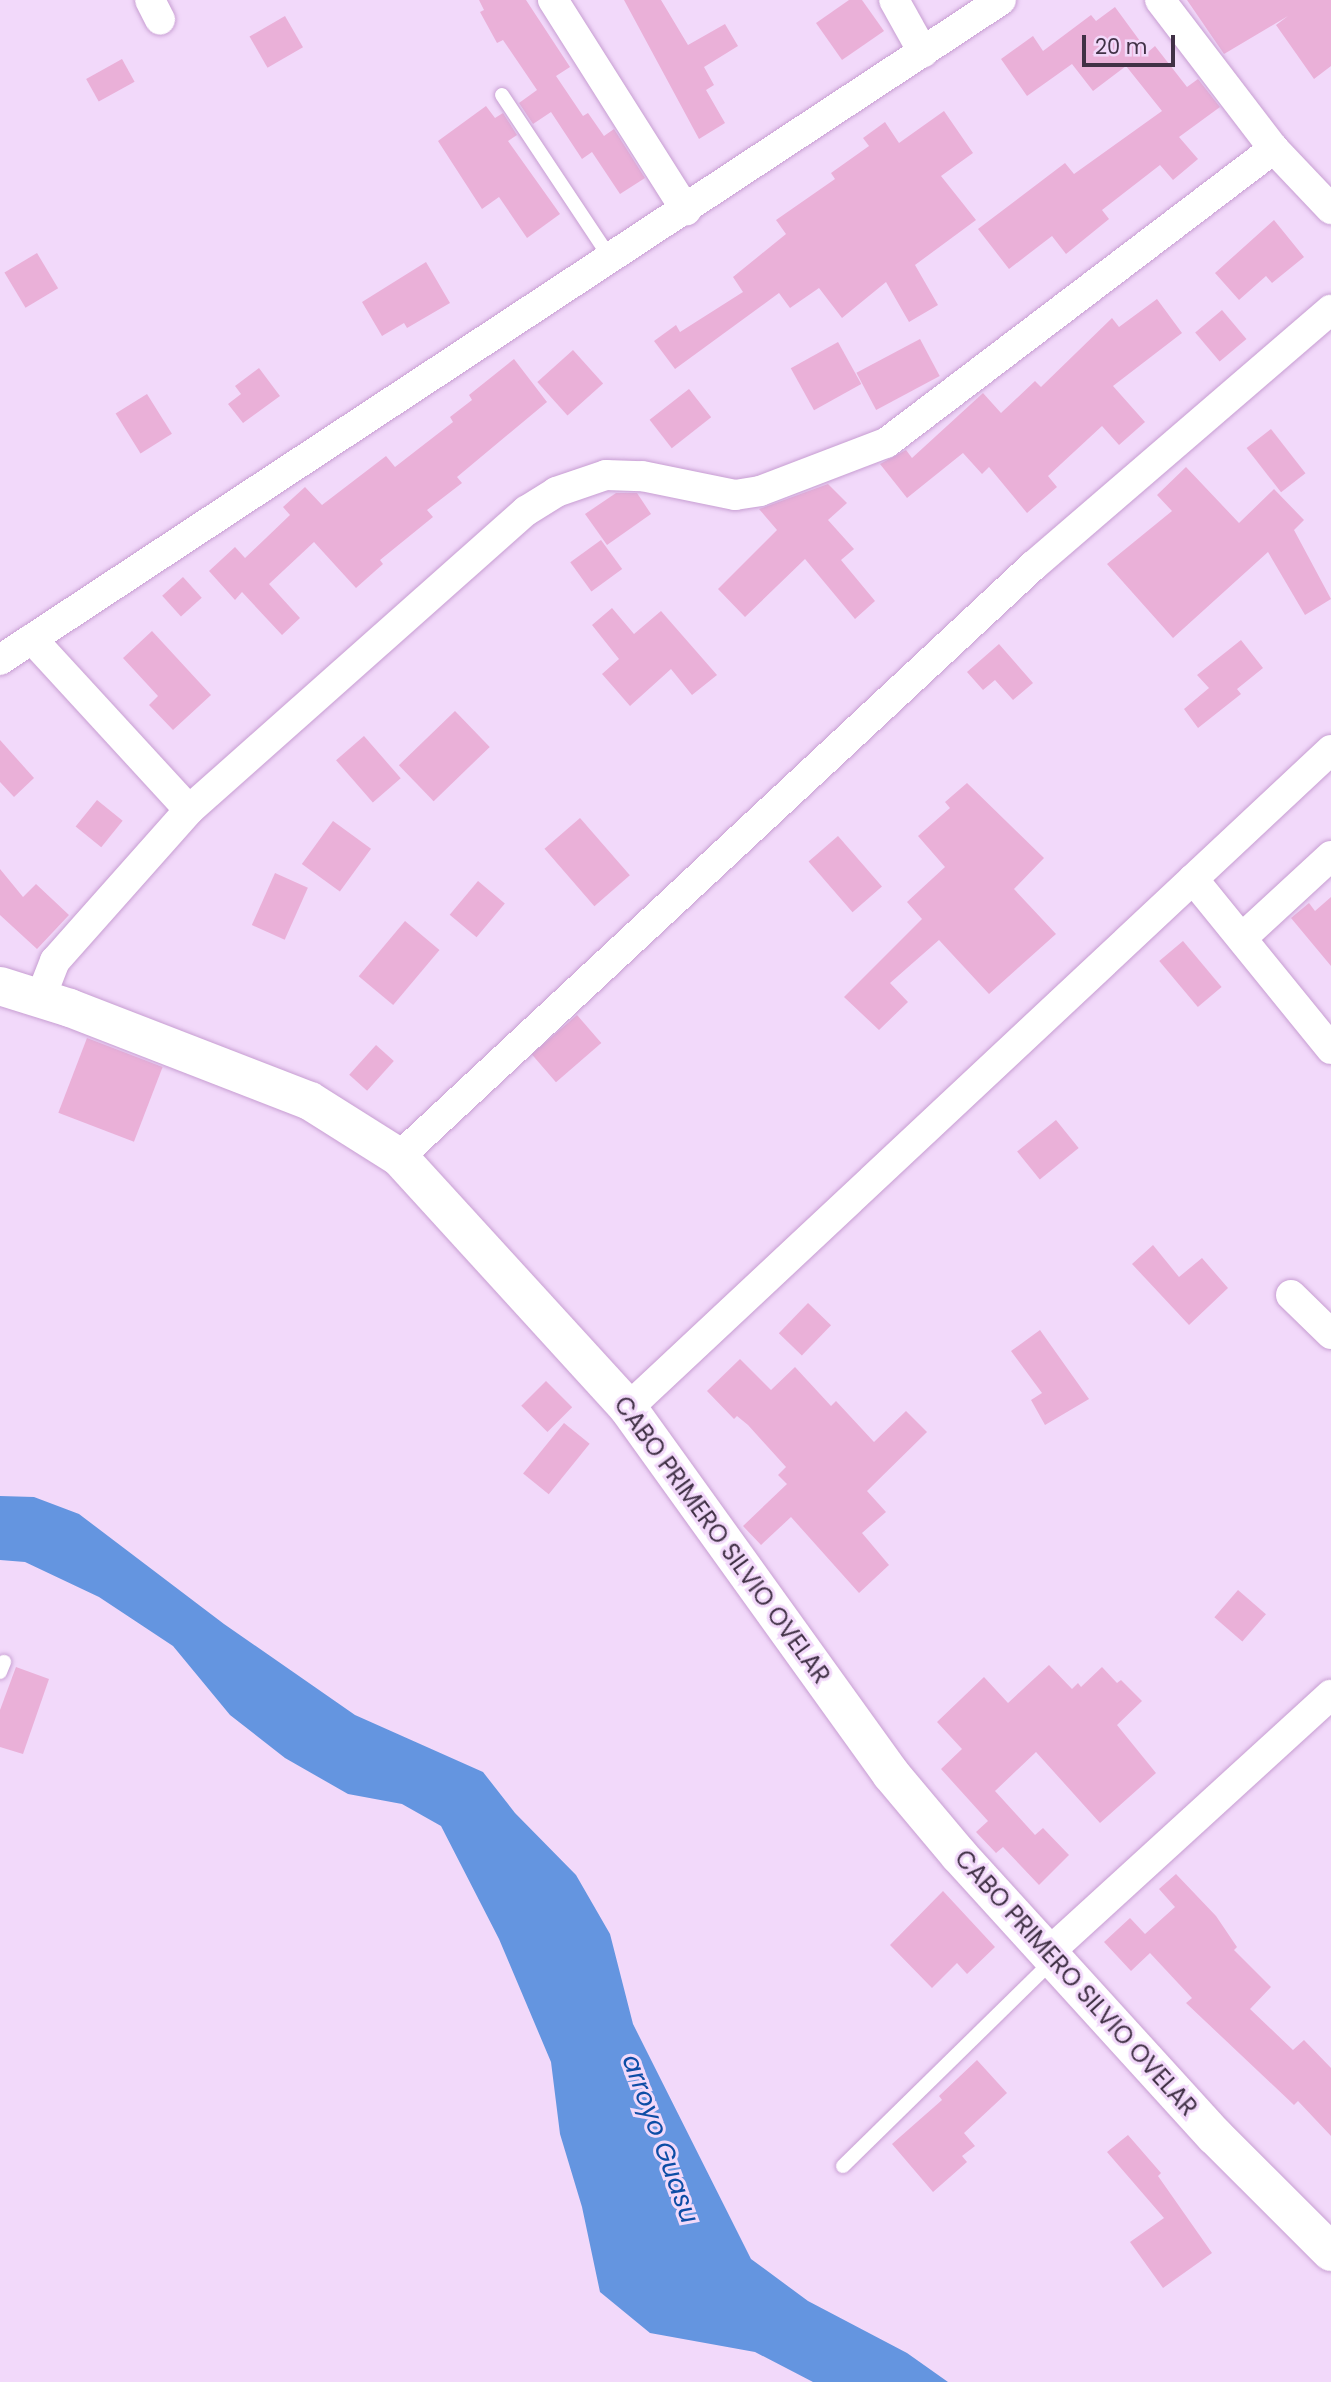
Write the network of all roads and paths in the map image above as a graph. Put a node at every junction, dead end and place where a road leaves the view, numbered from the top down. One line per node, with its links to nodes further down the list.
1 (553, 0): 8 (street)
2 (894, 0): 5 (street)
3 (1001, 0): 5 (street)
4 (1160, 0): 7 (street)
5 (923, 51): 8 (street)
6 (502, 95): 10 (lane)
7 (1274, 149): 9 (street); 15 (street)
8 (686, 209): 10 (street)
9 (1331, 209)
10 (611, 259): 12 (street)
11 (1331, 310): 22 (street)
12 (32, 639): 13 (street); 15 (street)
13 (0, 660)
14 (1331, 750): 17 (street)
15 (188, 810): 20 (street)
16 (1331, 856): 18 (street)
17 (1193, 879): 18 (street); 25 (street)
18 (1242, 938): 21 (street)
19 (0, 986): 20 (main road, CABO PRIMERO SILVIO OVELAR)
20 (40, 999): 22 (main road, CABO PRIMERO SILVIO OVELAR)
21 (1331, 1049)
22 (399, 1157): 25 (main road, CABO PRIMERO SILVIO OVELAR)
23 (1291, 1295): 24 (street)
24 (1331, 1334)
25 (628, 1408): 27 (main road, CABO PRIMERO SILVIO OVELAR)
26 (1331, 1695): 27 (street)
27 (1051, 1956): 28 (lane); 29 (main road, CABO PRIMERO SILVIO OVELAR)
28 (843, 2166)
29 (1331, 2252)

